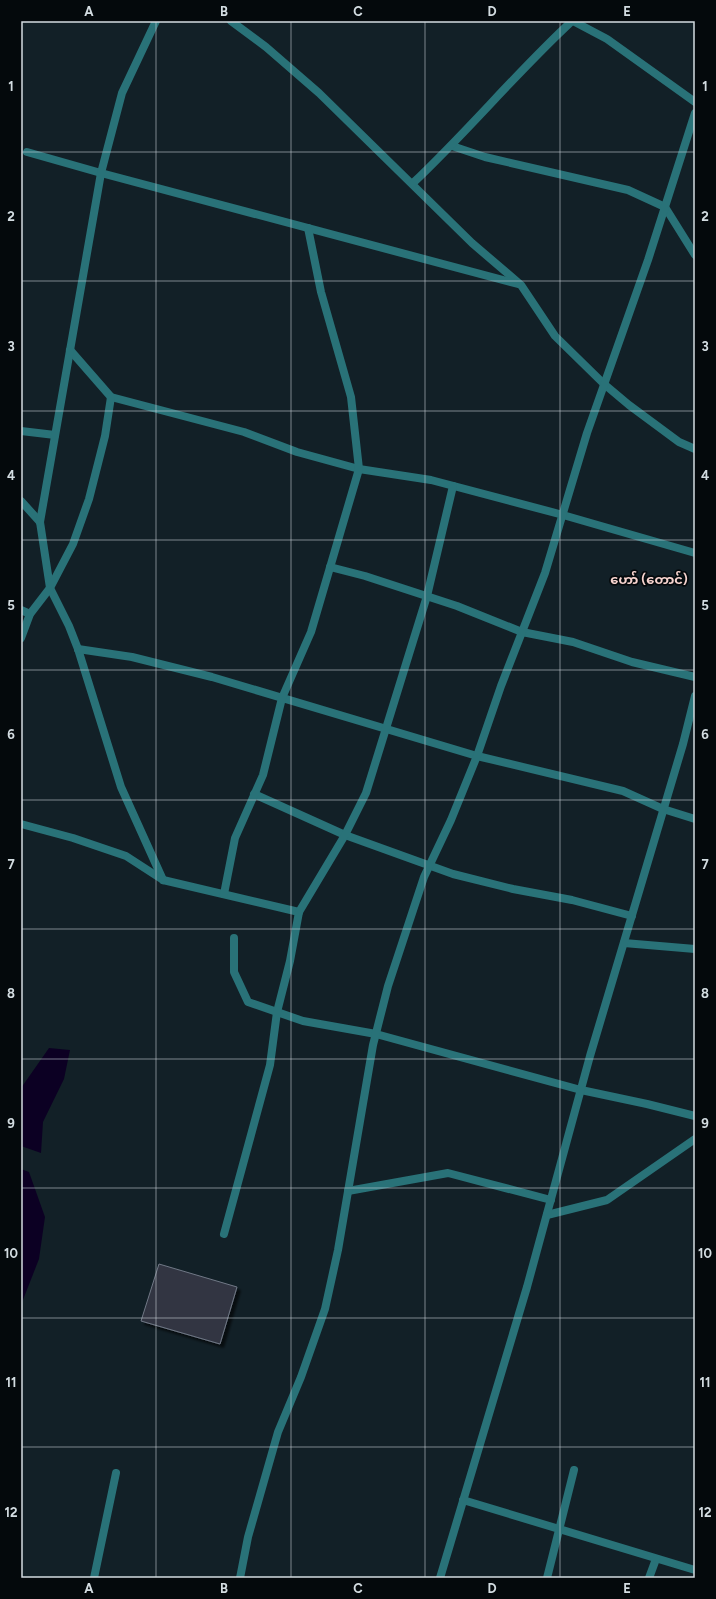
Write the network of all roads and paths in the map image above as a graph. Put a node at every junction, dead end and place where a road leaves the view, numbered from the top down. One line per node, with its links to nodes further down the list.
1 (156, 21): 8 (street)
2 (231, 21): 9 (street)
3 (572, 21): 4 (street); 6 (street)
4 (695, 102)
5 (695, 113): 10 (street)
6 (452, 146): 9 (street); 10 (street)
7 (27, 152): 8 (street)
8 (101, 174): 11 (street); 14 (street)
9 (413, 183): 13 (street)
10 (665, 207): 12 (street); 15 (street)
11 (308, 228): 13 (street); 20 (street)
12 (695, 254)
13 (521, 285): 15 (street)
14 (70, 350): 16 (street); 18 (street)
15 (604, 384): 19 (street); 23 (street)
16 (112, 397): 20 (street); 27 (street)
17 (21, 431): 18 (street)
18 (55, 435): 24 (street)
19 (695, 449)
20 (359, 469): 21 (street); 26 (street)
21 (453, 486): 23 (street); 28 (street)
22 (21, 501): 24 (street)
23 (563, 515): 25 (street); 31 (street)
24 (40, 522): 27 (street)
25 (695, 553)
26 (330, 567): 28 (street); 36 (street)
27 (50, 588): 30 (street); 33 (street)
28 (427, 596): 31 (street); 37 (street)
29 (21, 610): 30 (street)
30 (30, 614): 32 (street)
31 (522, 632): 34 (street); 38 (street)
32 (21, 638)
33 (78, 649): 36 (street); 45 (street)
34 (695, 677)
35 (695, 696): 40 (street)
36 (282, 698): 37 (street); 39 (street)
37 (385, 730): 38 (street); 43 (street)
38 (477, 756): 40 (street); 44 (street)
39 (254, 794): 43 (street); 46 (street)
40 (663, 810): 41 (street); 48 (street)
41 (695, 819)
42 (21, 824): 45 (street)
43 (345, 835): 44 (street); 47 (street)
44 (429, 866): 48 (street); 53 (street)
45 (163, 880): 46 (street)
46 (224, 894): 47 (street)
47 (299, 912): 52 (street)
48 (632, 916): 50 (street)
49 (234, 938): 52 (street)
50 (624, 943): 51 (street); 54 (street)
51 (695, 949)
52 (277, 1012): 53 (street); 60 (street)
53 (376, 1034): 54 (street); 57 (street)
54 (581, 1090): 55 (street); 58 (street)
55 (695, 1116)
56 (695, 1139): 59 (street)
57 (348, 1191): 58 (street); 68 (street)
58 (551, 1200): 59 (street)
59 (547, 1215): 63 (street)
60 (224, 1234)
61 (574, 1470): 64 (street)
62 (116, 1473): 67 (street)
63 (463, 1500): 64 (street); 69 (street)
64 (559, 1529): 65 (street); 70 (street)
65 (656, 1559): 66 (street); 71 (street)
66 (695, 1570)
67 (94, 1578)
68 (240, 1578)
69 (440, 1578)
70 (546, 1578)
71 (648, 1578)

